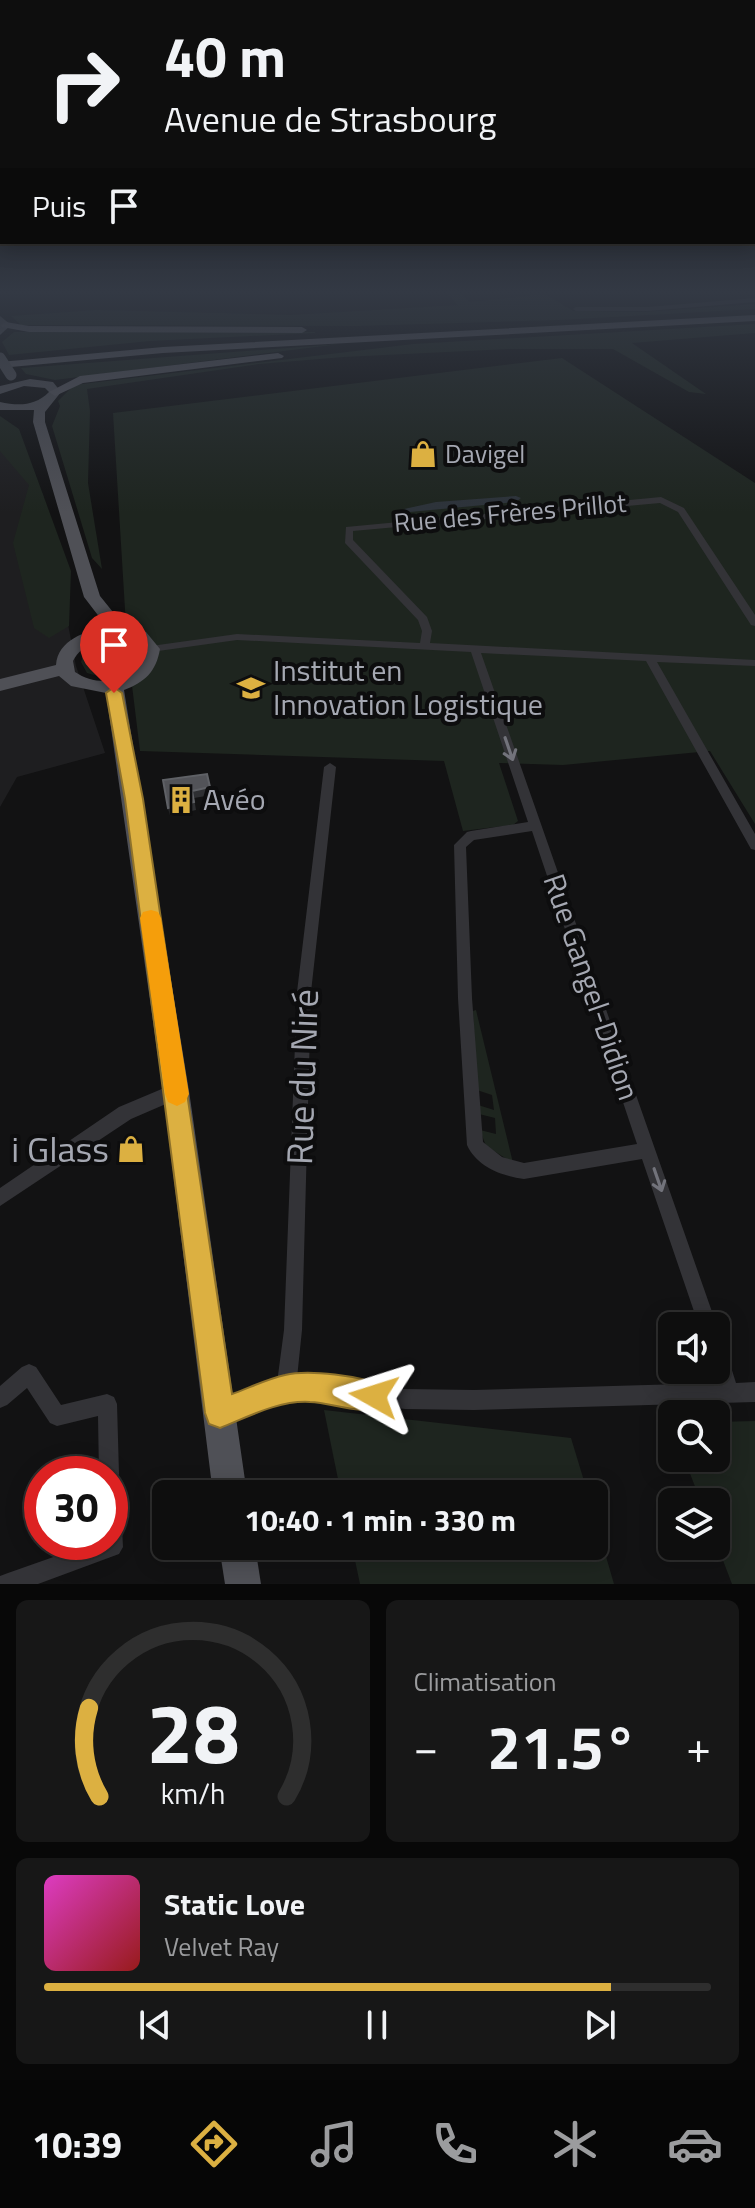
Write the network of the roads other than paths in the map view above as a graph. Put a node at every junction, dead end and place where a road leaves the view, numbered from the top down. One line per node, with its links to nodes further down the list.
1 (2, 364): 3 (main road, bridge)
2 (212, 364): 6 (highway)
3 (11, 375): 4 (main road); 5 (main road)
4 (34, 382): 5 (main road); 6 (main road)
5 (2, 389)
6 (55, 392): 7 (main road)
7 (44, 403): 8 (main road); 9 (main road)
8 (6, 408): 9 (main road)
9 (58, 489): 10 (main road)
10 (92, 597): 12 (main road); 13 (main road)
11 (755, 623): 14 (street, Rue des Frères Prillot)
12 (119, 631): 13 (main road); 15 (main road)
13 (81, 640): 19 (main road)
14 (424, 646): 15 (street); 16 (street)
15 (151, 649): 21 (main road)
16 (475, 649): 17 (street); 23 (street, Rue Gangel-Didion, one-way to 23)
17 (650, 658): 18 (street); 24 (street)
18 (755, 663)
19 (64, 669): 20 (main road); 21 (main road)
20 (0, 685)
21 (114, 686): 25 (main road)
22 (330, 767): 30 (street, Rue du Niré)
23 (535, 826): 26 (street, Rue Gangel-Didion); 26 (street)
24 (755, 845)
25 (176, 1091): 27 (street); 34 (main road)
26 (648, 1150): 28 (street, Rue Gangel-Didion, one-way to 28)
27 (0, 1198)
28 (703, 1312)
29 (727, 1384): 32 (street)
30 (286, 1389): 32 (street); 34 (street)
31 (755, 1392): 32 (street)
32 (730, 1393)
33 (0, 1398): 35 (street)
34 (220, 1413): 36 (main road)
35 (108, 1456)
36 (228, 1480)
37 (75, 1560): 39 (street)
38 (239, 1560): 40 (main road)
39 (8, 1584)
40 (243, 1584)

